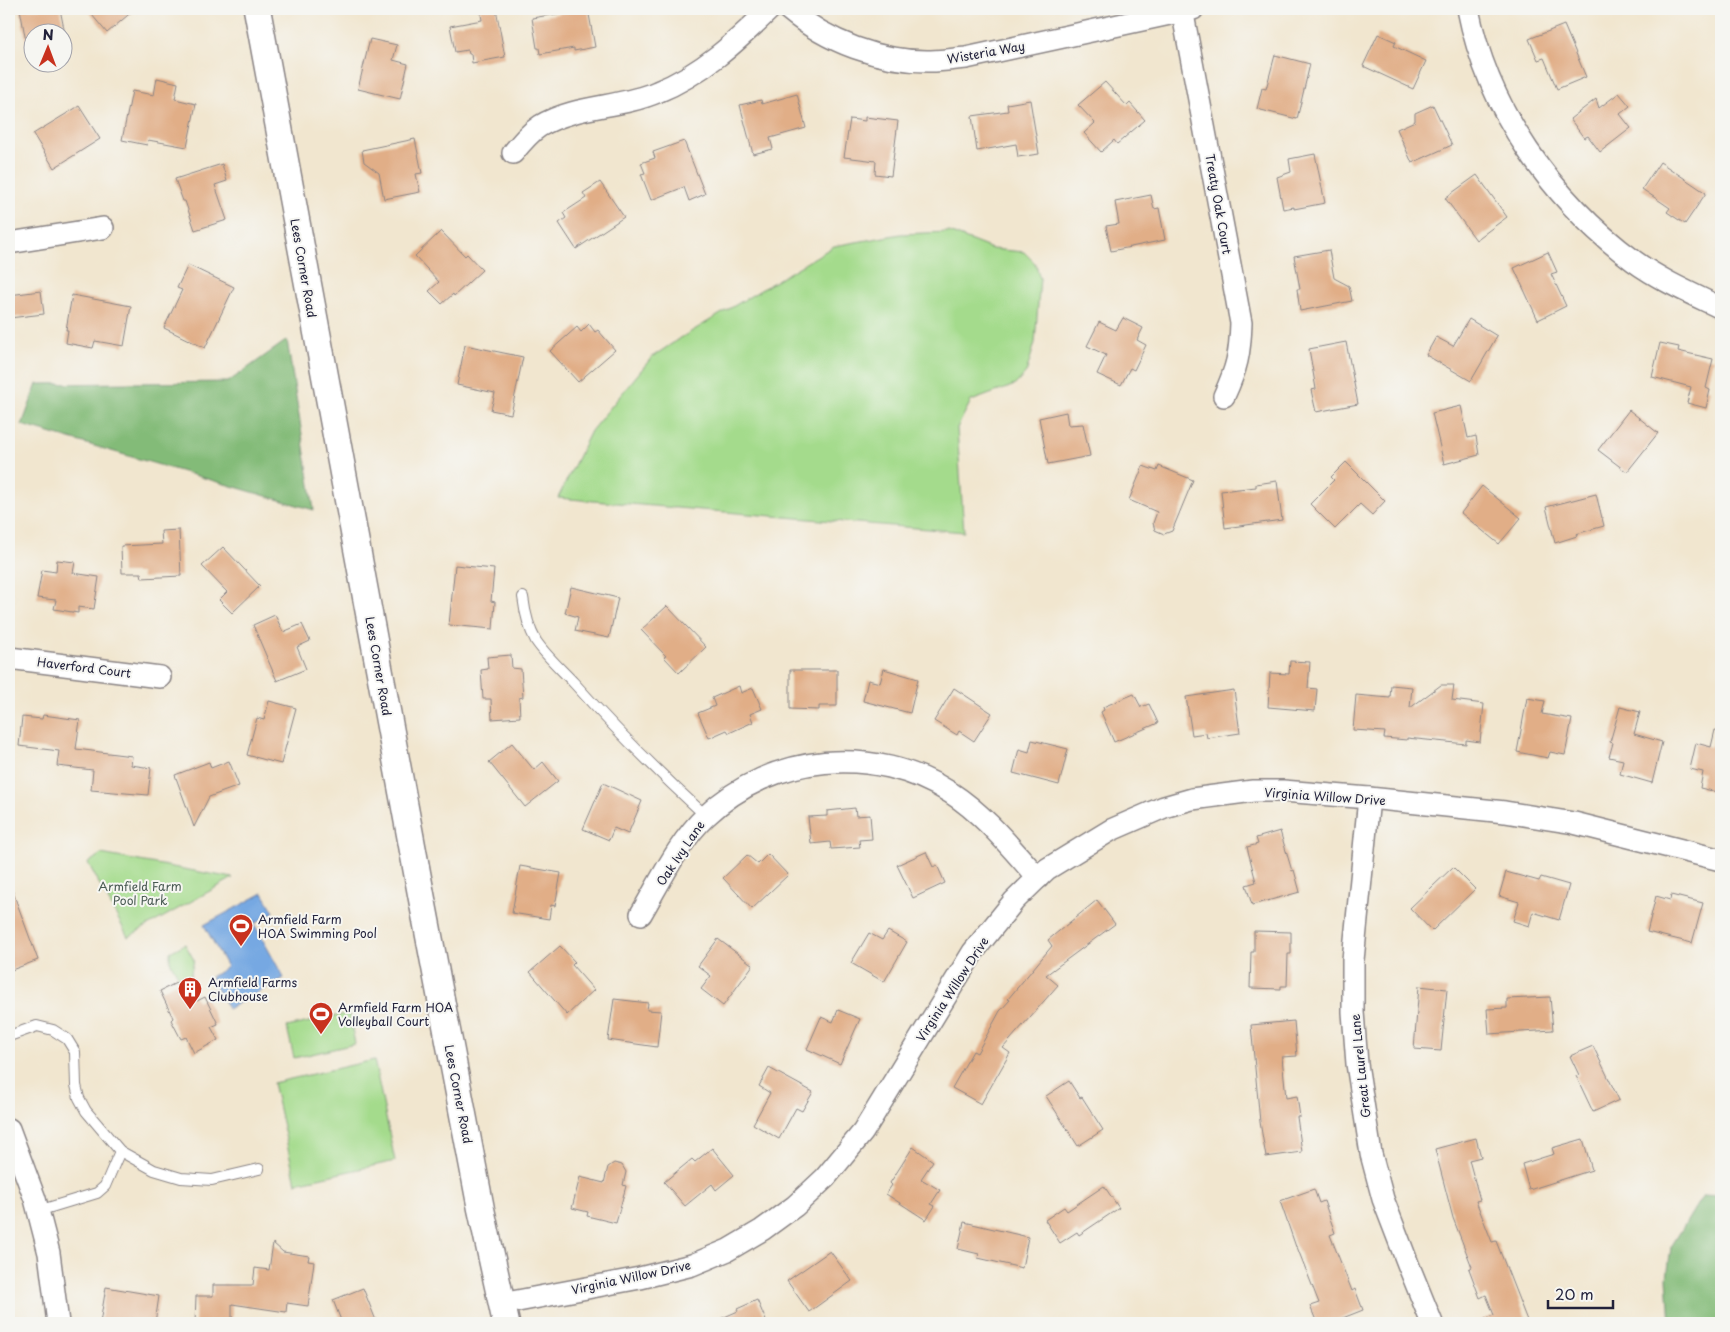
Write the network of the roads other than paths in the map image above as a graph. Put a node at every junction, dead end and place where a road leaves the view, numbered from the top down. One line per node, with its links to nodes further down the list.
1 (256, 9): 24 (street, Lees Corner Road)
2 (770, 9): 6 (street)
3 (788, 9): 4 (street, Wisteria Way)
4 (1186, 9): 10 (street, Treaty Oak Court)
5 (1468, 9): 9 (street)
6 (513, 153)
7 (103, 228): 8 (street)
8 (9, 243)
9 (1721, 308)
10 (1224, 396)
11 (523, 598): 15 (lane)
12 (9, 658): 13 (street, Haverford Court)
13 (160, 677)
14 (1369, 798): 16 (street, Virginia Willow Drive); 17 (street, Virginia Willow Drive); 26 (street, Great Laurel Lane)
15 (706, 816): 17 (street, Oak Ivy Lane); 18 (street, Oak Ivy Lane)
16 (1721, 860)
17 (1038, 878): 24 (street, Virginia Willow Drive)
18 (641, 914)
19 (9, 1036): 21 (lane)
20 (9, 1129): 23 (street)
21 (120, 1151): 22 (lane); 23 (lane)
22 (259, 1169)
23 (38, 1211): 25 (street)
24 (504, 1314)
25 (58, 1323)
26 (1432, 1323)

